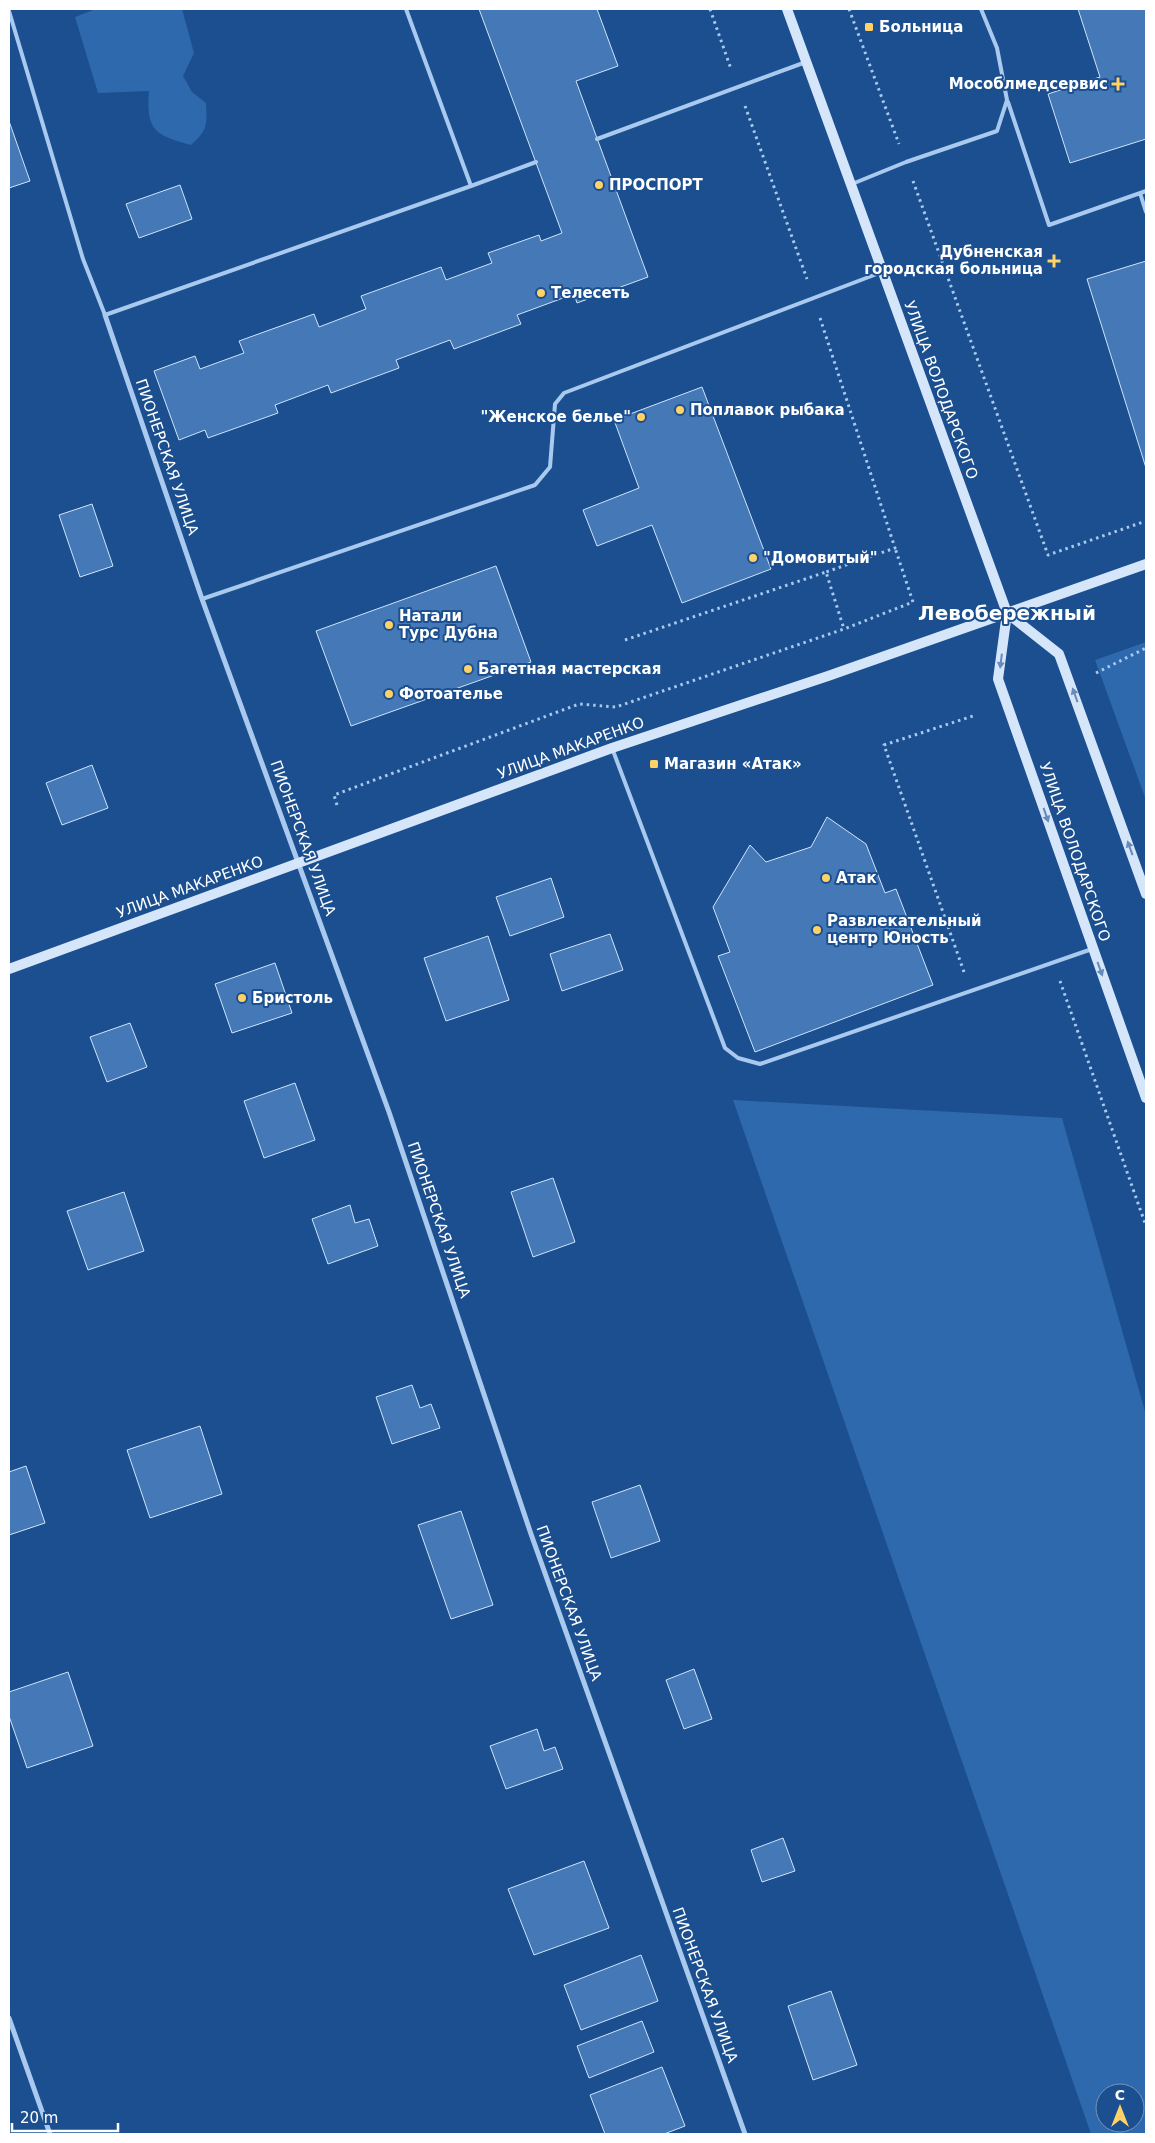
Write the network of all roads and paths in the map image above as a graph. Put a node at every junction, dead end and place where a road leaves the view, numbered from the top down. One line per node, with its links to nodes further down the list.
1 (406, 9): 12 (lane)
2 (790, 9): 6 (main road, УЛИЦА ВОЛОДАРСКОГО)
3 (850, 9): 10 (path)
4 (981, 9): 7 (lane)
5 (9, 11): 17 (lane)
6 (807, 62): 8 (lane); 11 (main road, УЛИЦА ВОЛОДАРСКОГО)
7 (1007, 100): 10 (lane); 14 (lane)
8 (597, 139)
9 (536, 162): 12 (lane)
10 (906, 162): 11 (lane); 18 (path)
11 (850, 185): 16 (main road, УЛИЦА ВОЛОДАРСКОГО)
12 (471, 186): 17 (lane)
13 (1146, 191): 14 (lane)
14 (1140, 193): 15 (lane)
15 (1146, 212)
16 (882, 272): 21 (lane); 22 (main road, УЛИЦА ВОЛОДАРСКОГО)
17 (105, 315): 21 (street, ПИОНЕРСКАЯ УЛИЦА)
18 (1146, 521)
19 (895, 548): 23 (path)
20 (1146, 564): 22 (main road, УЛИЦА МАКАРЕНКО)
21 (202, 599): 30 (street, ПИОНЕРСКАЯ УЛИЦА)
22 (1007, 613): 28 (main road, УЛИЦА МАКАРЕНКО); 31 (main road, one-way to 22); 32 (main road, УЛИЦА ВОЛОДАРСКОГО, one-way to 32)
23 (844, 629): 24 (path); 29 (path)
24 (625, 640)
25 (1146, 648): 26 (path)
26 (1096, 673)
27 (973, 716): 35 (path)
28 (612, 748): 30 (main road, УЛИЦА МАКАРЕНКО); 35 (lane)
29 (337, 805)
30 (299, 863): 34 (main road, УЛИЦА МАКАРЕНКО); 40 (street, ПИОНЕРСКАЯ УЛИЦА)
31 (1146, 894)
32 (1093, 949): 33 (lane); 36 (main road, УЛИЦА ВОЛОДАРСКОГО, one-way to 36)
33 (1053, 962): 35 (lane); 37 (path)
34 (9, 969)
35 (970, 991)
36 (1146, 1098)
37 (1146, 1226)
38 (9, 2018): 39 (street)
39 (50, 2134)
40 (745, 2134)

